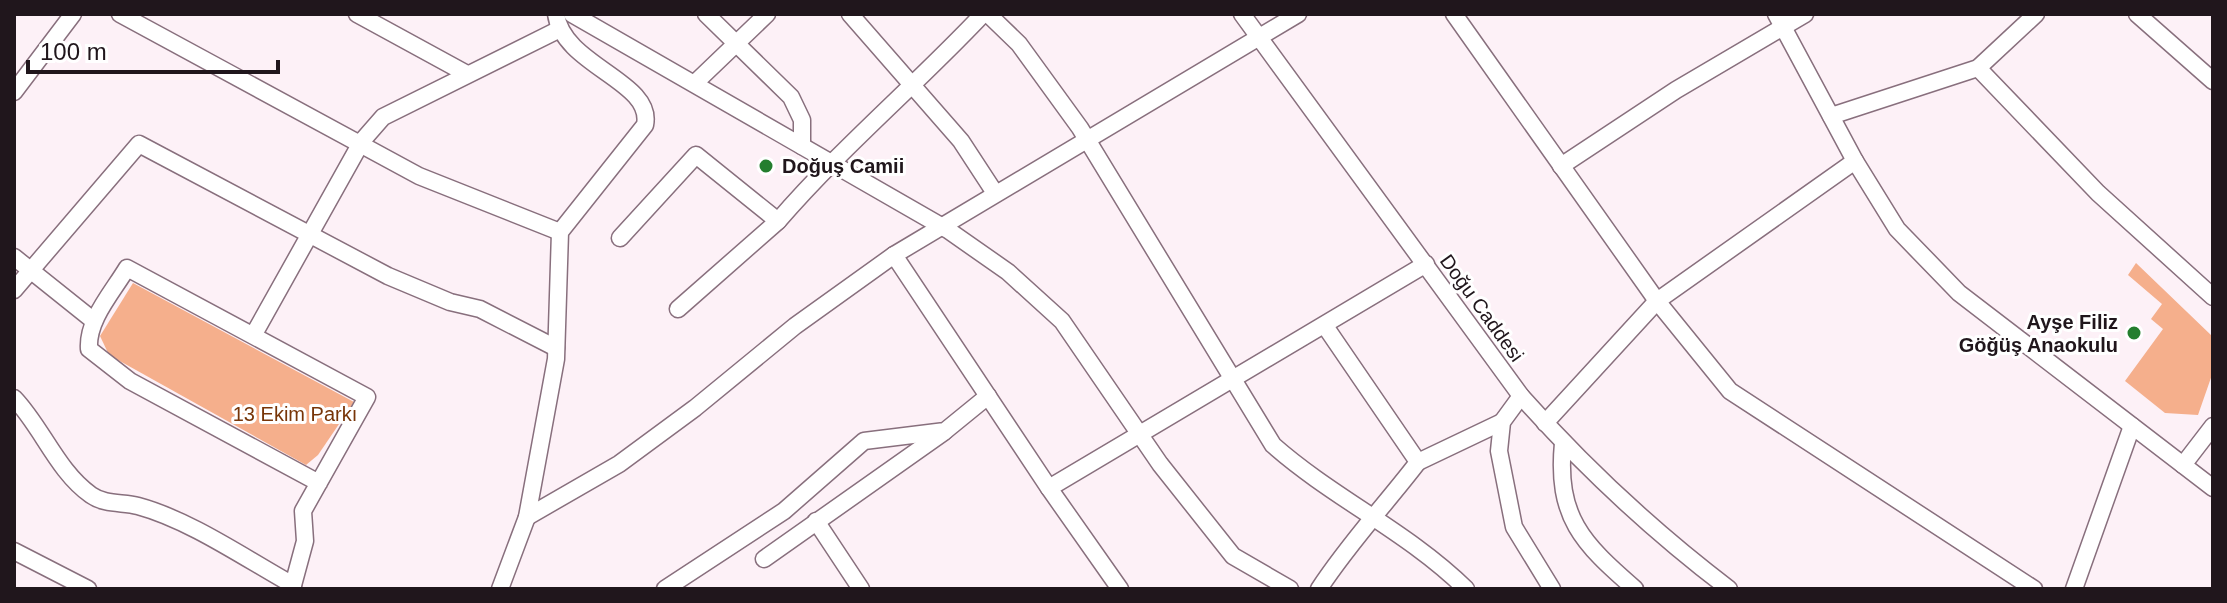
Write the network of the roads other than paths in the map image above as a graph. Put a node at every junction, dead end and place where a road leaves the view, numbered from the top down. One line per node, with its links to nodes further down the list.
1 (73, 14): 24 (street)
2 (120, 14): 27 (street)
3 (357, 14): 20 (street)
4 (572, 14): 22 (street)
5 (706, 14): 18 (street)
6 (767, 14): 18 (street)
7 (850, 14): 23 (street)
8 (985, 14): 23 (street); 26 (street)
9 (1242, 14): 17 (street, Doğu Caddesi)
10 (1298, 14): 17 (street)
11 (1454, 14): 31 (street)
12 (1805, 14): 15 (street)
13 (2036, 14): 19 (street)
14 (2137, 14): 21 (street)
15 (1780, 20): 25 (street); 31 (street)
16 (557, 22): 20 (street); 35 (street)
17 (1258, 37): 26 (street); 40 (street, Doğu Caddesi)
18 (735, 44): 22 (street); 28 (street)
19 (1978, 68): 25 (street); 43 (street)
20 (467, 74): 27 (street)
21 (2213, 81)
22 (695, 83): 28 (street)
23 (914, 87): 30 (street); 32 (street)
24 (14, 92)
25 (1831, 116): 29 (street)
26 (1087, 139): 32 (street); 50 (street)
27 (360, 145): 35 (street); 36 (street)
28 (802, 146): 30 (street)
29 (1855, 161): 44 (street); 56 (street)
30 (829, 162): 33 (street); 34 (street)
31 (1561, 166): 44 (street)
32 (995, 193): 34 (street)
33 (778, 221): 37 (street); 45 (street)
34 (940, 226): 38 (street); 59 (street)
35 (560, 232): 49 (street)
36 (310, 234): 41 (street); 48 (street); 49 (street)
37 (620, 238)
38 (894, 255): 51 (street); 66 (street)
39 (14, 257): 41 (street)
40 (1426, 264): 47 (street); 52 (street, Doğu Caddesi)
41 (31, 272): 42 (street); 46 (street)
42 (14, 290)
43 (2213, 297)
44 (1657, 301): 55 (street); 83 (street)
45 (678, 309)
46 (94, 321): 48 (street); 63 (street)
47 (1325, 326): 50 (street); 61 (street)
48 (254, 334): 63 (street)
49 (556, 348): 66 (street)
50 (1234, 379): 59 (street); 67 (street)
51 (988, 396): 58 (street); 64 (street)
52 (1521, 396): 54 (street); 55 (street, Doğu Caddesi)
53 (14, 398): 71 (street)
54 (1502, 422): 61 (street); 80 (street)
55 (1545, 423): 60 (street, Doğu Caddesi)
56 (2132, 426): 62 (street); 84 (street)
57 (2213, 426): 62 (street)
58 (945, 431): 68 (street); 74 (street)
59 (1139, 432): 64 (street); 77 (street)
60 (1563, 443): 81 (street); 82 (street, Doğu Caddesi)
61 (1418, 462): 67 (street)
62 (2183, 465): 65 (street)
63 (319, 483): 71 (street)
64 (1049, 488): 76 (street)
65 (2213, 488)
66 (527, 517): 73 (street)
67 (1375, 518): 78 (street); 79 (street)
68 (816, 521): 70 (street); 75 (street)
69 (14, 551): 72 (street)
70 (764, 559)
71 (292, 587)
72 (88, 589)
73 (500, 589)
74 (665, 589)
75 (861, 589)
76 (1120, 589)
77 (1290, 589)
78 (1319, 589)
79 (1466, 589)
80 (1552, 589)
81 (1635, 589)
82 (1729, 589)
83 (2034, 589)
84 (2074, 589)

